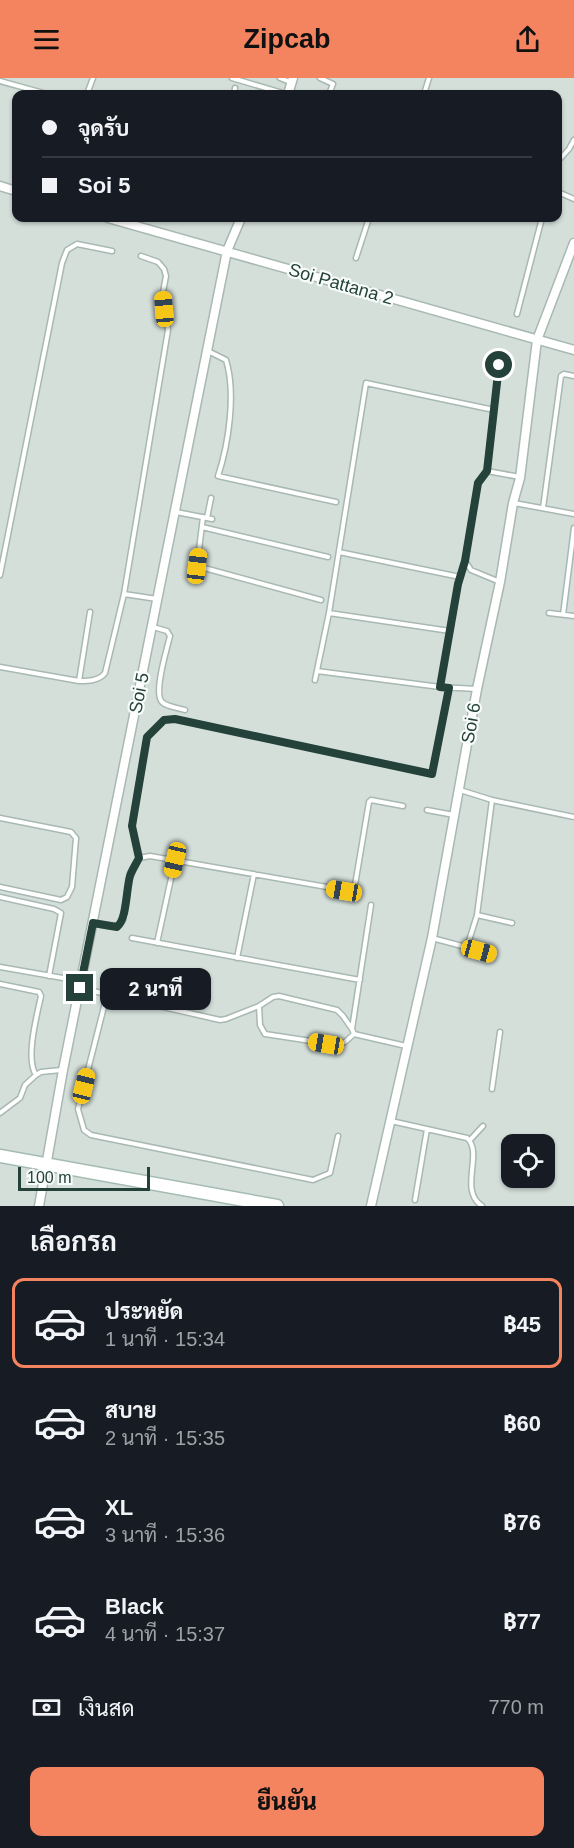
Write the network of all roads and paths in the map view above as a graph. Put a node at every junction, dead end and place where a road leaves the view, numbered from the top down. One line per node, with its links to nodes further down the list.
1 (232, 78): 7 (lane)
2 (280, 78): 4 (lane)
3 (320, 78): 8 (lane)
4 (293, 80)
5 (0, 81): 6 (lane)
6 (33, 90)
7 (273, 90)
8 (330, 90)
9 (574, 140): 10 (lane)
10 (562, 157)
11 (122, 222): 17 (street, Soi Pattana 2)
12 (239, 222): 17 (street, Soi 5)
13 (368, 222): 19 (lane)
14 (541, 222): 21 (lane)
15 (574, 243): 20 (street, Soi 6)
16 (112, 251): 43 (lane)
17 (227, 251): 22 (street, Soi Pattana 2); 24 (street, Soi 5)
18 (141, 256): 46 (lane)
19 (356, 258)
20 (571, 262): 22 (street, Soi 6)
21 (517, 314)
22 (537, 340): 23 (street, Soi Pattana 2); 29 (street, Soi 6)
23 (574, 350)
24 (207, 351): 31 (lane); 34 (street, Soi 5)
25 (499, 365): 27 (lane)
26 (574, 376): 33 (lane)
27 (494, 410): 28 (lane); 40 (lane)
28 (487, 471): 29 (lane); 42 (lane)
29 (520, 478): 32 (street, Soi 6)
30 (211, 498): 36 (lane)
31 (336, 502)
32 (513, 503): 33 (lane); 45 (street, Soi 6)
33 (543, 508): 35 (lane)
34 (175, 512): 36 (lane); 47 (street, Soi 5)
35 (574, 514)
36 (205, 518): 37 (lane); 38 (lane)
37 (212, 519)
38 (202, 527): 41 (lane); 48 (lane)
39 (574, 528): 52 (lane)
40 (339, 552): 44 (lane); 50 (lane)
41 (328, 557)
42 (465, 561): 44 (lane); 45 (lane)
43 (0, 575)
44 (460, 577): 55 (lane)
45 (500, 582): 62 (street, Soi 6)
46 (124, 594): 47 (lane); 59 (lane)
47 (158, 599): 54 (street, Soi 5)
48 (321, 600)
49 (90, 612): 59 (lane)
50 (329, 614): 55 (lane); 57 (lane)
51 (549, 614): 52 (lane)
52 (563, 615): 53 (lane)
53 (574, 616)
54 (152, 627): 63 (lane); 78 (street, Soi 5)
55 (450, 631): 60 (lane)
56 (0, 667): 59 (lane)
57 (317, 671): 58 (lane); 60 (lane)
58 (315, 680)
59 (79, 681)
60 (440, 687): 61 (lane)
61 (449, 688): 62 (lane); 71 (lane)
62 (477, 689): 64 (street, Soi 6)
63 (185, 710)
64 (460, 790): 65 (lane); 68 (street, Soi 6)
65 (492, 800): 69 (lane); 77 (lane)
66 (403, 806): 73 (lane)
67 (427, 810): 68 (lane)
68 (455, 816): 81 (street, Soi 6)
69 (574, 817)
70 (0, 818): 74 (lane)
71 (139, 858): 72 (lane); 78 (lane)
72 (175, 860): 73 (lane); 82 (lane)
73 (254, 874): 85 (lane)
74 (0, 887)
75 (0, 897): 87 (lane)
76 (371, 904): 88 (lane)
77 (477, 915): 79 (lane); 83 (lane)
78 (93, 923): 90 (street, Soi 5)
79 (512, 923)
80 (132, 938): 82 (lane)
81 (432, 938): 83 (lane); 95 (street, Soi 6)
82 (156, 943): 85 (lane)
83 (467, 947): 84 (lane)
84 (492, 954)
85 (237, 958): 88 (lane)
86 (0, 967): 87 (lane)
87 (49, 976): 90 (lane)
88 (360, 980): 93 (lane)
89 (0, 984): 97 (lane)
90 (80, 985): 91 (lane); 96 (street, Soi 5)
91 (107, 994): 92 (lane); 103 (lane)
92 (259, 1006): 93 (lane); 93 (lane)
93 (353, 1032): 95 (lane)
94 (500, 1032): 98 (lane)
95 (407, 1046): 100 (street, Soi 6)
96 (61, 1070): 97 (lane); 106 (street, Soi 5)
97 (36, 1075): 99 (lane)
98 (492, 1089)
99 (0, 1113)
100 (390, 1121): 102 (lane); 110 (street, Soi 6)
101 (483, 1126): 104 (lane)
102 (427, 1129): 104 (lane); 107 (lane)
103 (338, 1137)
104 (470, 1140): 111 (lane)
105 (0, 1156): 106 (main road)
106 (47, 1166): 108 (street, Soi 5); 109 (main road)
107 (415, 1200)
108 (39, 1206)
109 (277, 1206)
110 (371, 1206)
111 (482, 1206)

